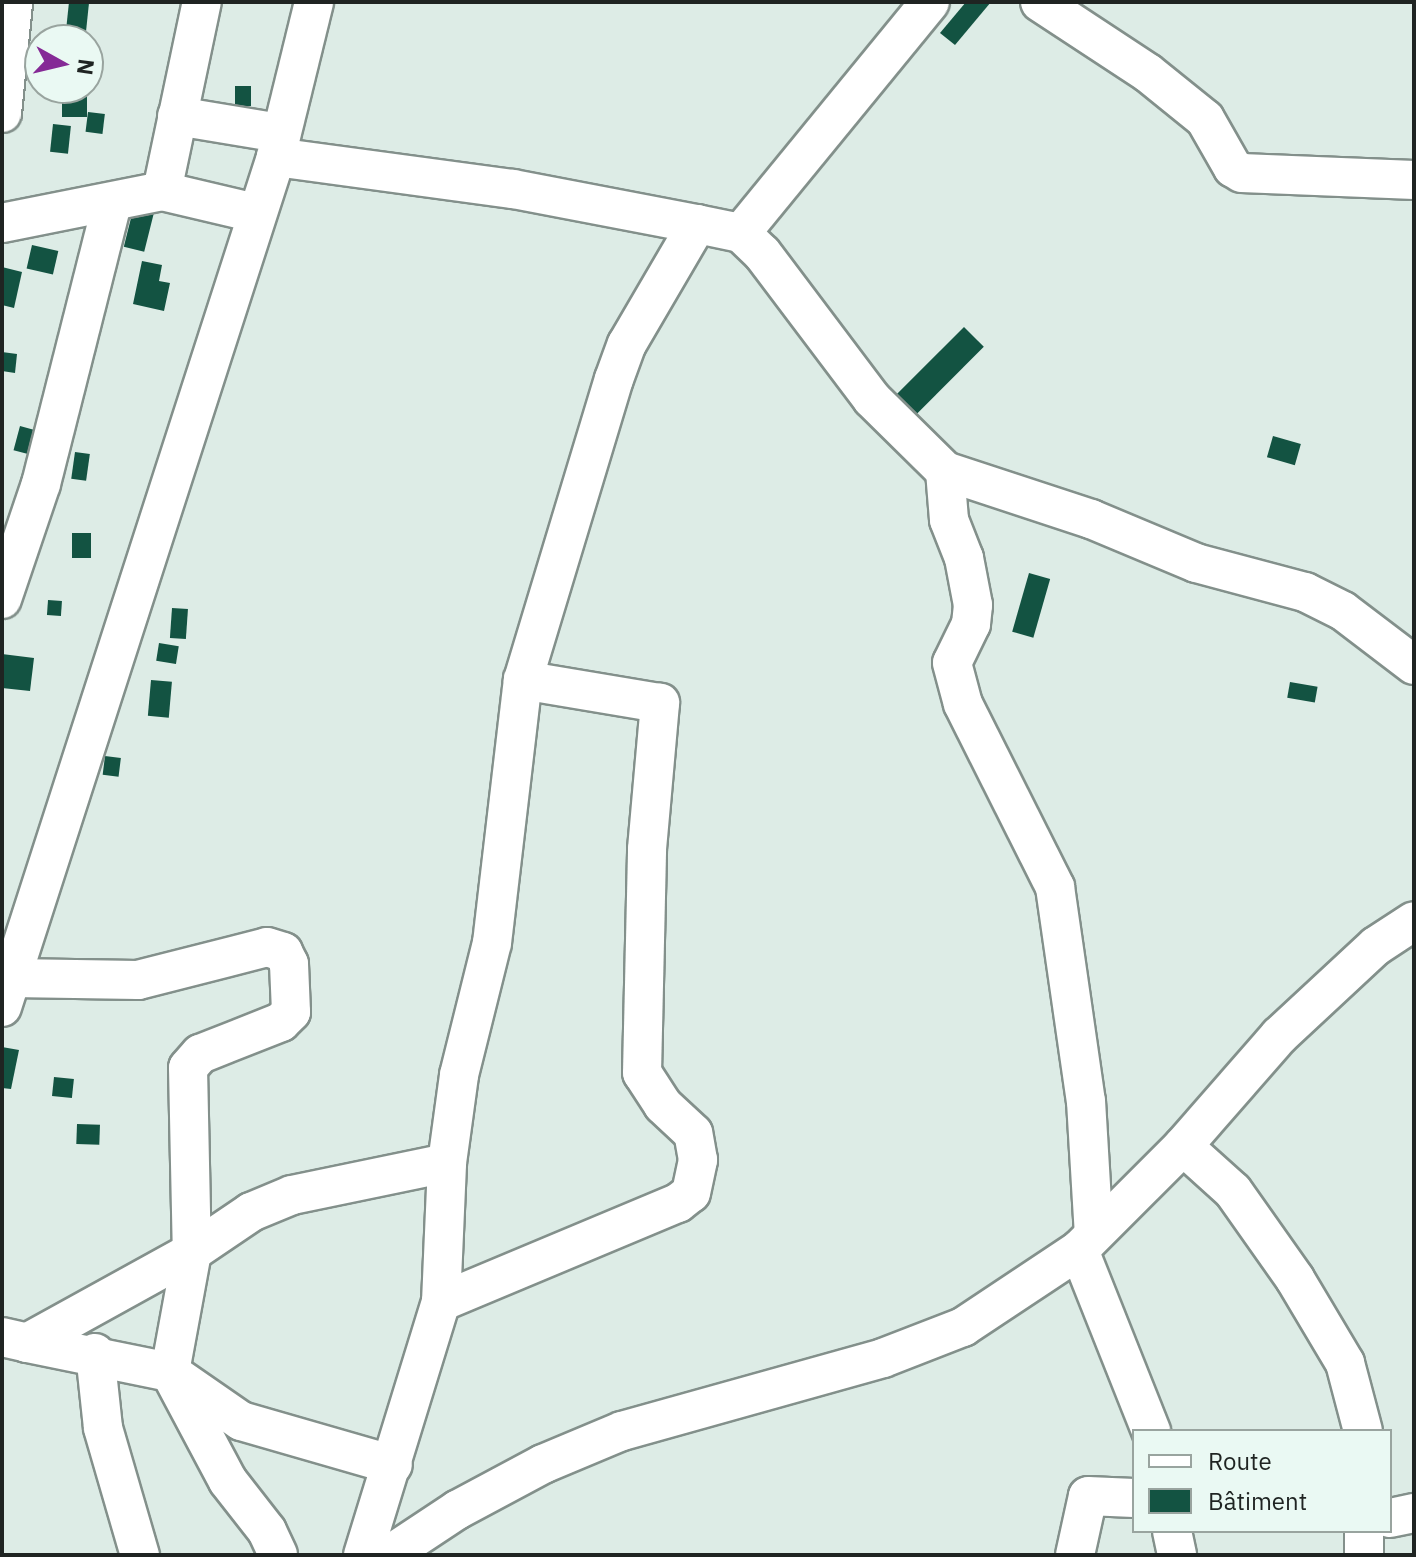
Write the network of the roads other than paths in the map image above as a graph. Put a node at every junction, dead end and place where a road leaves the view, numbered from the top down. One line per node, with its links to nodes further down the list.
1 (13, 2): 6 (street)
2 (202, 2): 7 (street)
3 (314, 2): 8 (street)
4 (930, 2): 15 (street)
5 (1040, 2): 9 (street)
6 (2, 113)
7 (177, 116): 8 (street); 10 (street)
8 (278, 145): 12 (street); 14 (street)
9 (1414, 177)
10 (162, 191): 11 (street); 12 (street)
11 (112, 203): 13 (street); 17 (street)
12 (256, 213): 21 (street)
13 (2, 223)
14 (697, 224): 15 (street); 19 (street)
15 (741, 233): 16 (street)
16 (945, 471): 18 (street); 24 (street)
17 (2, 599)
18 (1414, 665)
19 (523, 680): 23 (street); 26 (street)
20 (1414, 921): 22 (street)
21 (7, 993): 25 (street)
22 (1183, 1146): 24 (street); 31 (street)
23 (447, 1163): 25 (street); 26 (street)
24 (1086, 1242): 30 (street); 41 (street)
25 (192, 1252): 27 (street); 29 (street)
26 (441, 1302): 32 (street)
27 (15, 1340): 28 (street)
28 (95, 1353): 29 (street); 38 (street)
29 (170, 1372): 32 (street); 39 (street)
30 (1150, 1429)
31 (1362, 1429)
32 (393, 1465): 40 (street)
33 (1132, 1498): 42 (street)
34 (1414, 1513): 35 (street)
35 (1392, 1518)
36 (1172, 1533): 43 (street)
37 (1364, 1533): 44 (street)
38 (140, 1555)
39 (278, 1555)
40 (363, 1555)
41 (389, 1555)
42 (1075, 1555)
43 (1177, 1555)
44 (1364, 1555)

